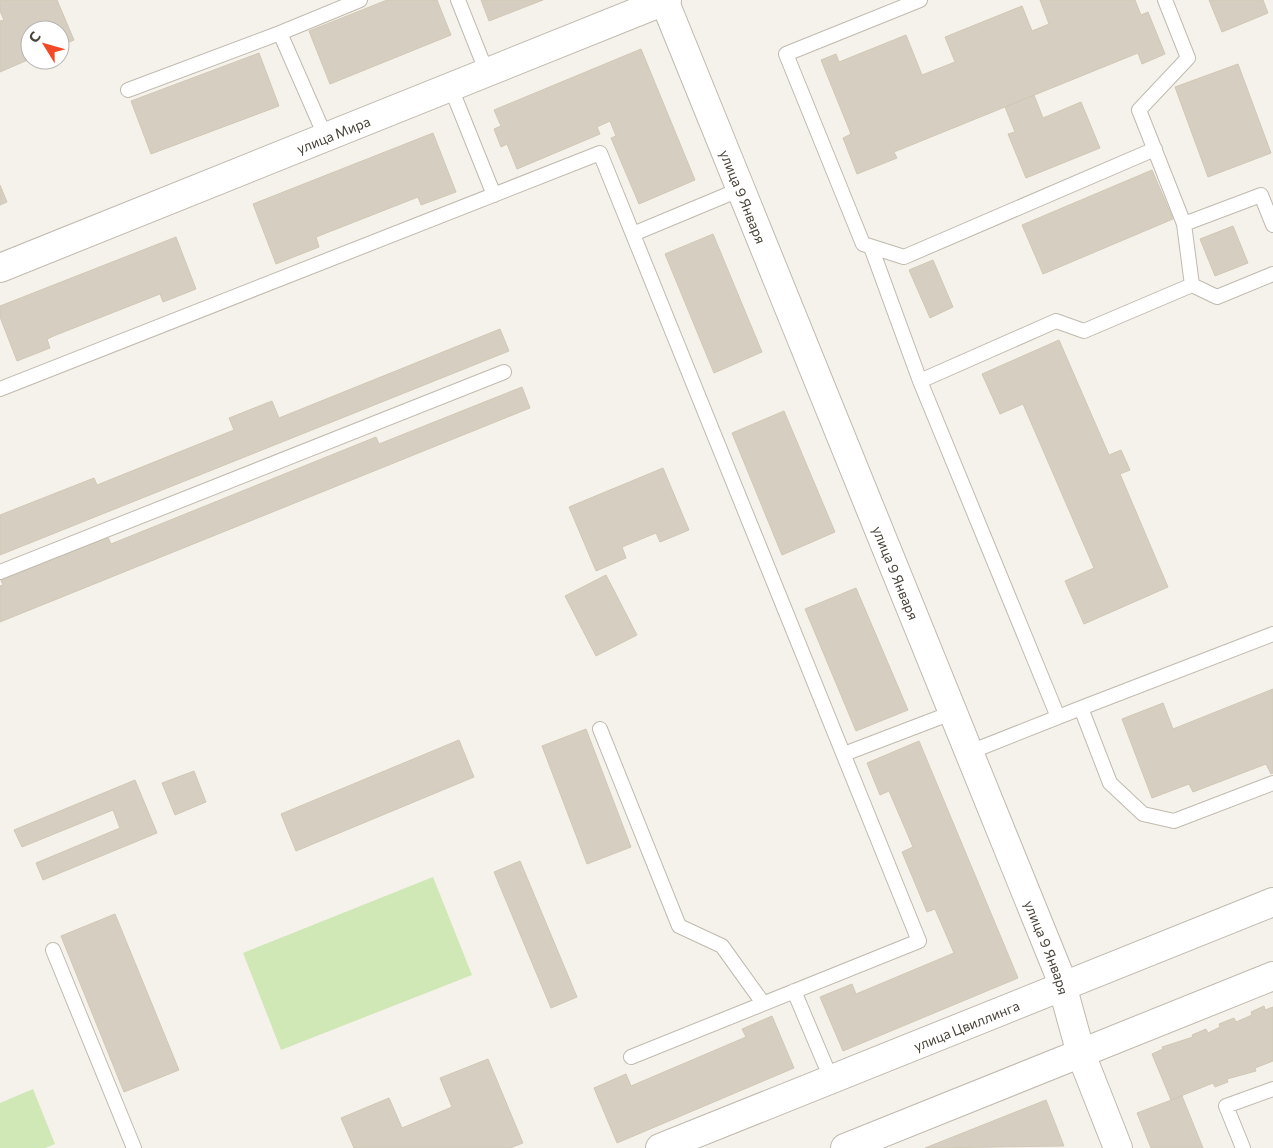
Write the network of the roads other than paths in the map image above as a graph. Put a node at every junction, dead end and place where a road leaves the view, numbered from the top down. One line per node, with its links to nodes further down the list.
1 (360, 0): 6 (lane)
2 (458, 0): 7 (lane)
3 (665, 0): 7 (street, улица Мира); 12 (street, улица 9 Января)
4 (920, 0): 17 (lane)
5 (1165, 0): 11 (lane)
6 (280, 33): 9 (lane); 10 (lane)
7 (487, 73): 8 (street, улица Мира)
8 (451, 88): 10 (street, улица Мира); 13 (lane)
9 (128, 90)
10 (326, 138): 18 (street, улица Мира)
11 (1154, 149): 14 (lane); 17 (lane)
12 (741, 189): 16 (lane); 27 (street, улица 9 Января)
13 (494, 194): 16 (lane); 23 (lane)
14 (1184, 224): 15 (lane); 20 (lane)
15 (1273, 226)
16 (633, 234): 31 (lane)
17 (872, 247): 22 (lane)
18 (0, 268)
19 (1273, 274): 20 (lane)
20 (1192, 285): 22 (lane)
21 (504, 372): 24 (lane)
22 (920, 381): 28 (lane)
23 (0, 389)
24 (0, 572)
25 (1273, 634): 26 (lane)
26 (1080, 708): 28 (lane); 32 (lane)
27 (954, 712): 30 (street, улица 9 Января); 31 (lane)
28 (1058, 717): 30 (lane)
29 (600, 729): 38 (lane)
30 (970, 752): 36 (street, улица 9 Января)
31 (844, 754): 37 (lane)
32 (1273, 783)
33 (1273, 902): 36 (street, улица Цвиллинга)
34 (54, 950): 43 (lane)
35 (1273, 976): 39 (street)
36 (1063, 986): 39 (street, улица 9 Января); 41 (street, улица Цвиллинга)
37 (794, 991): 38 (lane); 41 (lane)
38 (763, 1003): 40 (lane)
39 (1081, 1054): 45 (street); 46 (street, улица 9 Января)
40 (631, 1057)
41 (832, 1081): 44 (street, улица Цвиллинга)
42 (1273, 1089): 47 (lane)
43 (134, 1148)
44 (660, 1148)
45 (845, 1148)
46 (1118, 1148)
47 (1243, 1148)

